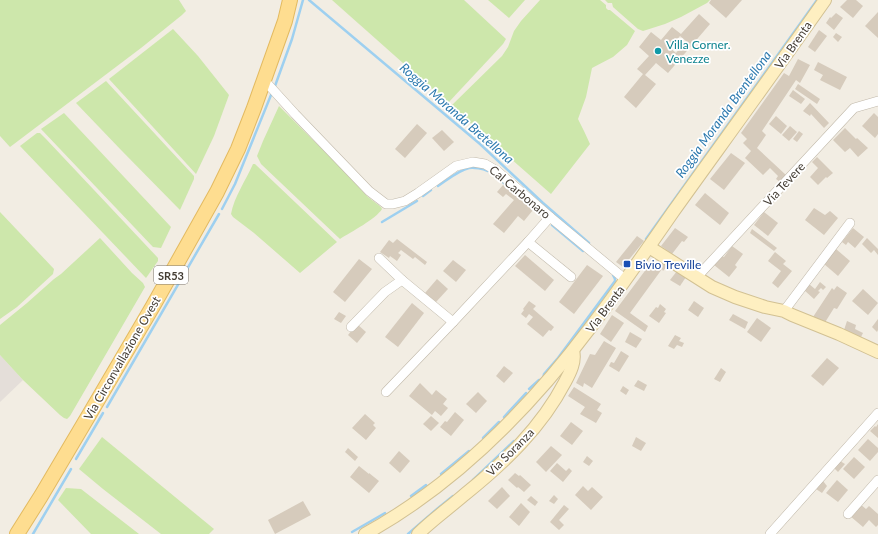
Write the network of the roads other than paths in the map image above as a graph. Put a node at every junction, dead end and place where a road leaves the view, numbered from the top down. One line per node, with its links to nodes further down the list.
1 (290, 0): 3 (main road, Via Circonvallazione Ovest / SR53)
2 (825, 0): 8 (street, Via Brenta)
3 (265, 81): 5 (street, Cal Carbonaro); 23 (main road, Via Circonvallazione Ovest / SR53)
4 (878, 101): 11 (street, Via Tevere)
5 (550, 217): 7 (street); 13 (street, Cal Carbonaro)
6 (850, 223): 14 (street)
7 (528, 242): 10 (street); 15 (street)
8 (649, 247): 11 (street); 13 (street, Via Brenta)
9 (380, 258): 12 (street)
10 (572, 277)
11 (697, 277): 14 (street)
12 (402, 280): 15 (street); 16 (street)
13 (626, 280): 17 (street, Via Brenta)
14 (784, 311): 18 (street)
15 (453, 322): 19 (street)
16 (351, 327)
17 (573, 351): 24 (street, Via Brenta); 25 (street, Via Soranza)
18 (878, 352)
19 (386, 392)
20 (878, 413): 26 (street)
21 (878, 480): 22 (street)
22 (848, 514)
23 (17, 534)
24 (365, 534)
25 (418, 534)
26 (770, 534)

